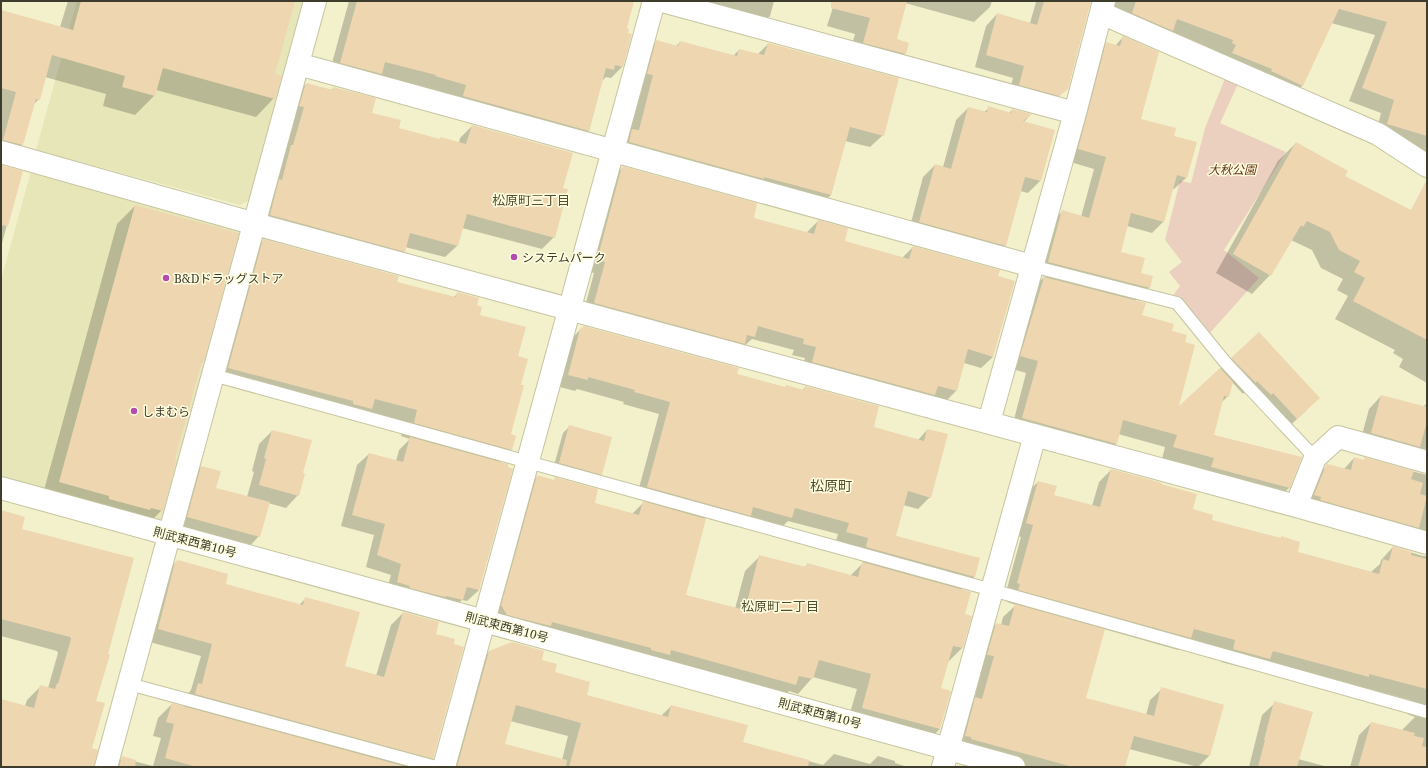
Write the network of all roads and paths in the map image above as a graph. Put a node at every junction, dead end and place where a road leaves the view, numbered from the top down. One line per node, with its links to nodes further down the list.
1 (315, 1): 5 (street)
2 (654, 1): 7 (street)
3 (662, 1): 6 (street)
4 (1102, 7): 6 (street); 9 (street)
5 (298, 64): 7 (street); 10 (street)
6 (1075, 113): 11 (street)
7 (613, 151): 11 (street); 12 (street)
8 (1, 152): 10 (street)
9 (1427, 166)
10 (255, 224): 12 (street); 13 (street)
11 (1032, 266): 14 (street); 16 (lane)
12 (570, 309): 14 (street); 17 (street)
13 (213, 375): 17 (lane); 21 (street)
14 (988, 422): 15 (street)
15 (1035, 435): 20 (street); 23 (street)
16 (1315, 458): 18 (street); 20 (street)
17 (528, 462): 23 (lane); 24 (street)
18 (1427, 462)
19 (1, 488): 21 (street, 則武東西第10号)
20 (1296, 506): 22 (street)
21 (170, 535): 24 (street, 則武東西第10号); 25 (street)
22 (1427, 543)
23 (992, 590): 26 (lane); 27 (street)
24 (484, 621): 27 (street, 則武東西第10号); 30 (street)
25 (129, 684): 28 (street); 29 (lane)
26 (1427, 712)
27 (945, 758): 31 (street, 則武東西第10号)
28 (106, 767)
29 (436, 767)
30 (444, 767)
31 (1014, 767)

